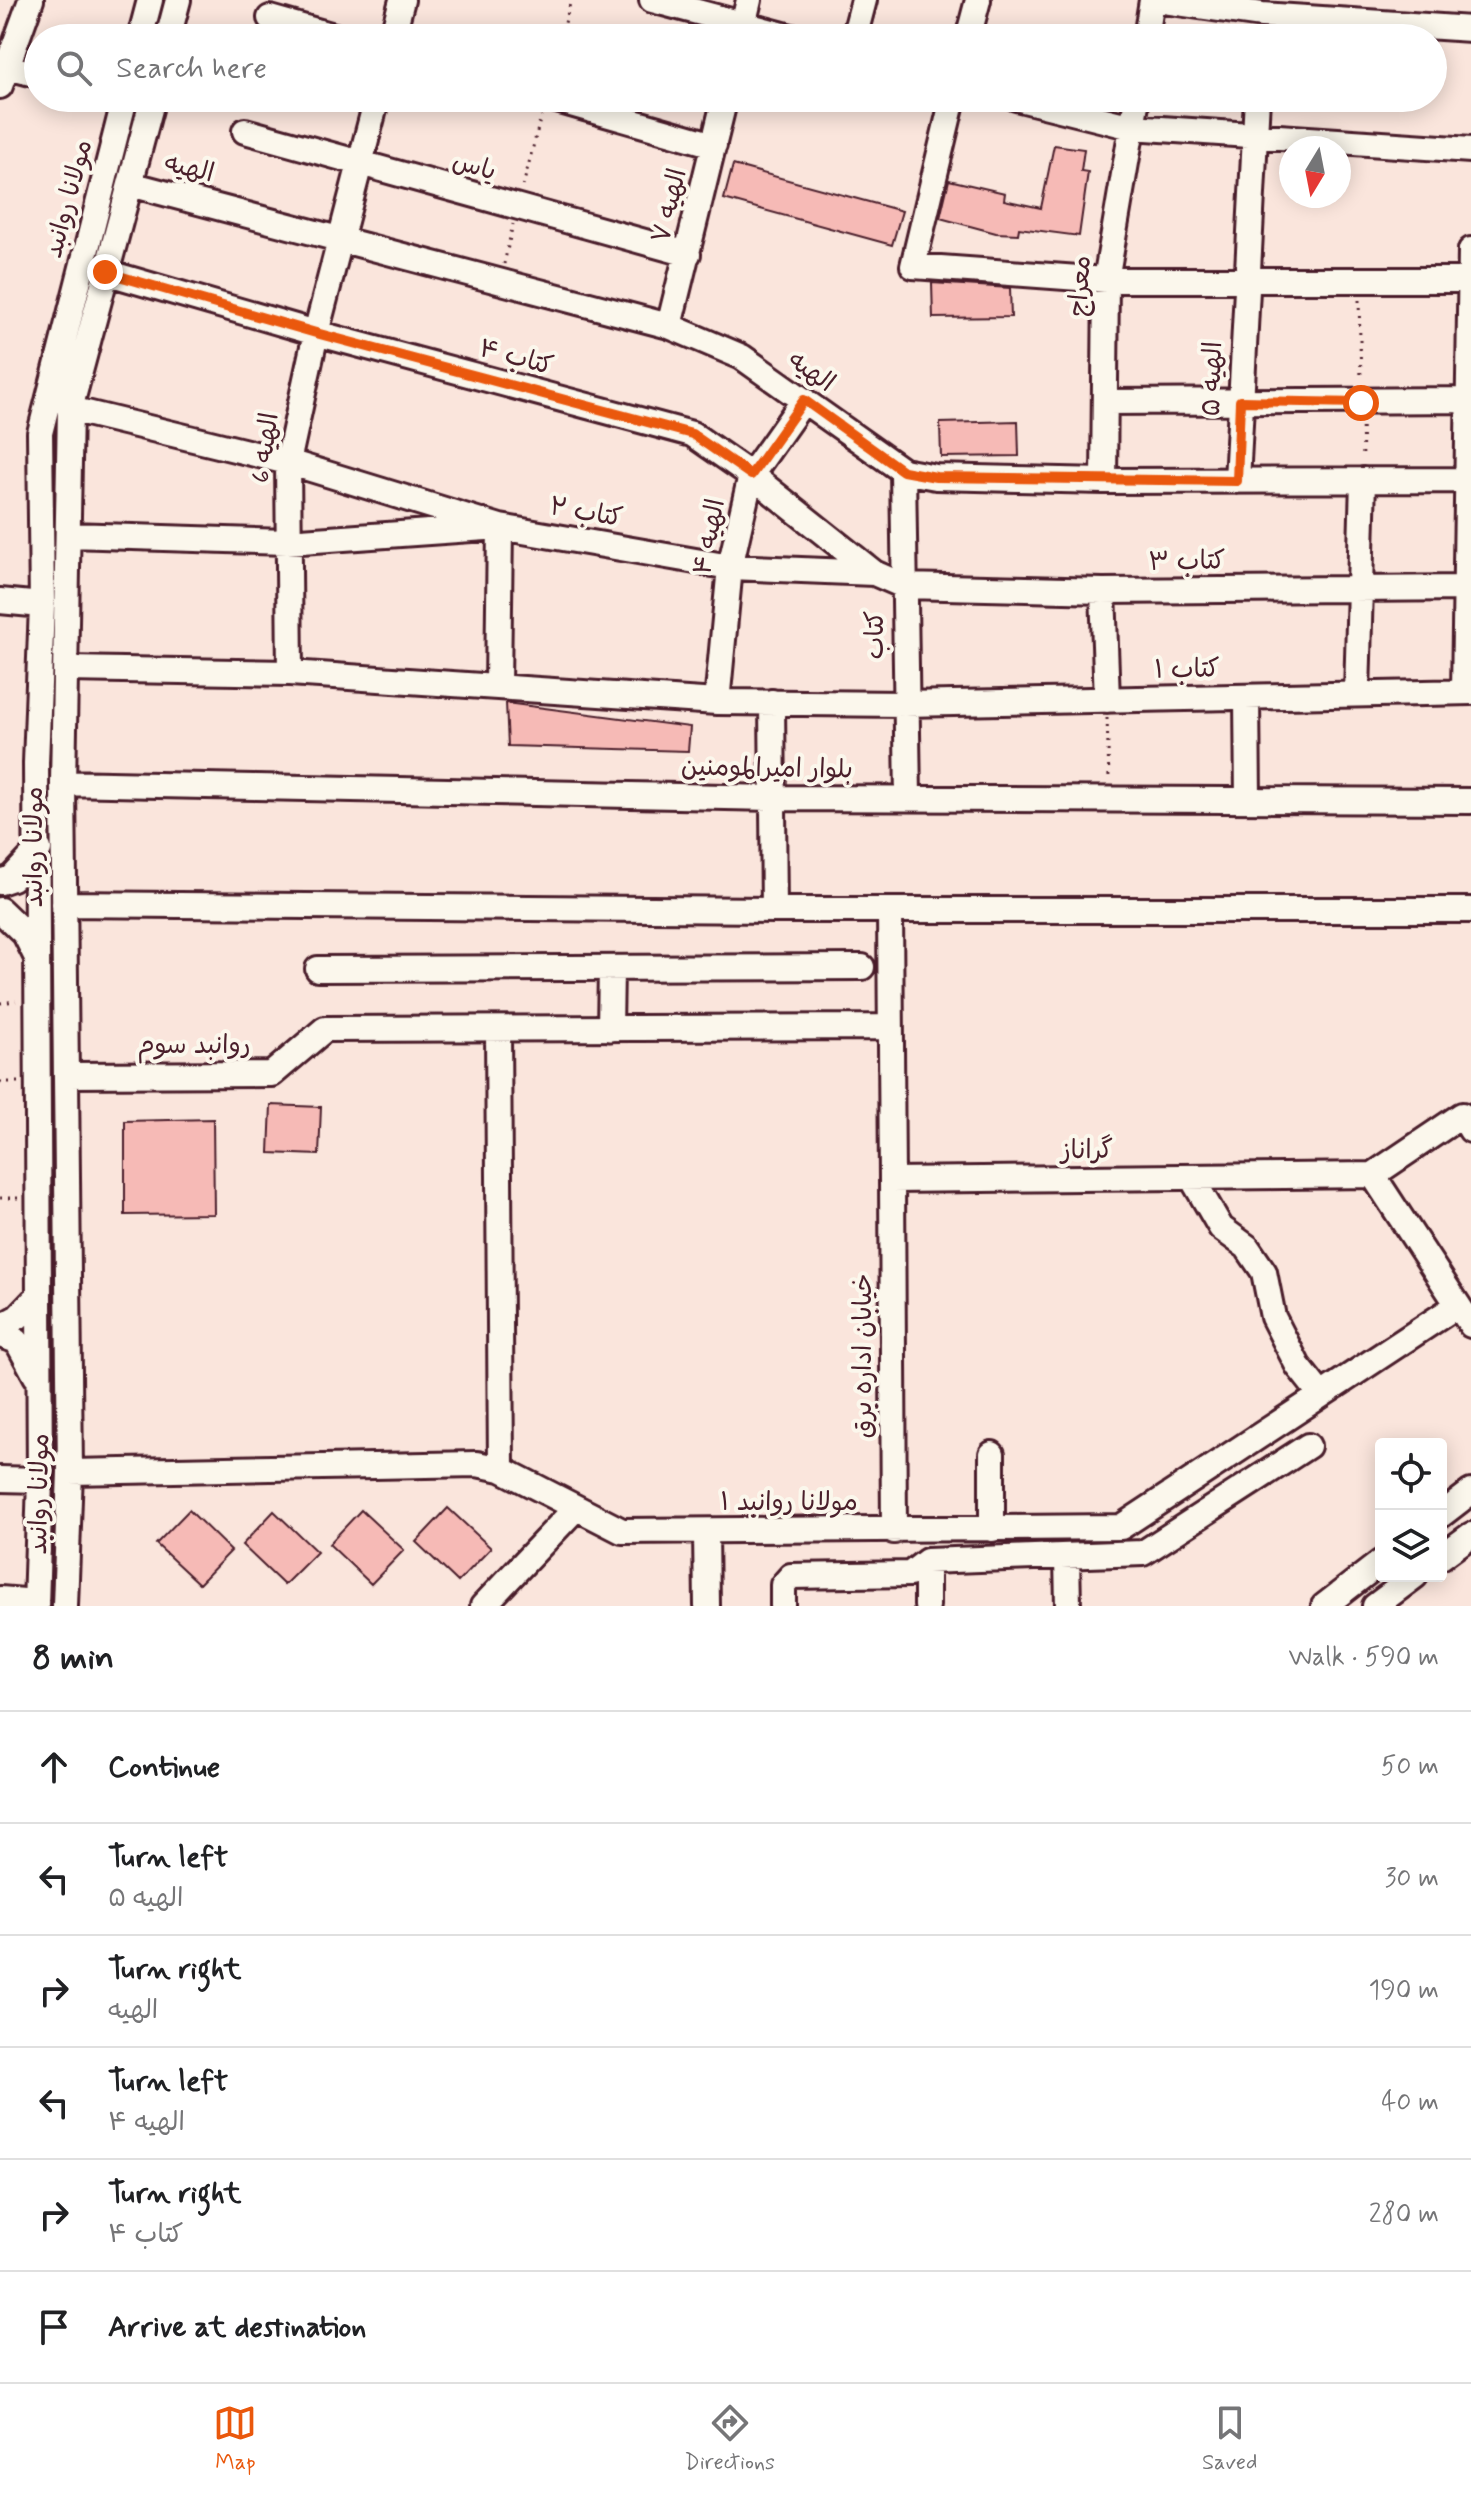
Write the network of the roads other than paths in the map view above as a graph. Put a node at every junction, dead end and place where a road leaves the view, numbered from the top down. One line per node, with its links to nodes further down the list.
1 (31, 0): 23 (street)
2 (150, 0): 11 (street)
3 (178, 0): 12 (street)
4 (402, 0): 14 (street)
5 (652, 0): 15 (street)
6 (749, 0): 16 (street)
7 (864, 0): 17 (street)
8 (978, 0): 18 (street)
9 (1155, 0): 19 (street); 20 (street)
10 (270, 18): 13 (street)
11 (144, 24)
12 (172, 24)
13 (291, 24)
14 (396, 24)
15 (721, 24)
16 (743, 24)
17 (858, 24)
18 (972, 24)
19 (1149, 24)
20 (1254, 24)
21 (1447, 29): 22 (street)
22 (1471, 29)
23 (2, 73): 24 (street)
24 (24, 74)
25 (122, 112): 48 (street, مولانا روانبد)
26 (149, 112): 40 (street, مولانا روانبد)
27 (374, 112): 39 (street, الهیه 6)
28 (599, 112): 37 (street)
29 (722, 112): 37 (street, الهیه ۷)
30 (950, 112): 45 (street)
31 (1072, 112): 34 (street)
32 (1135, 112): 34 (street, معراج)
33 (1256, 112): 36 (street, الهیه ۵)
34 (1132, 127): 36 (street); 45 (street, معراج)
35 (245, 131): 39 (street, یاس)
36 (1255, 135): 38 (street); 46 (street, الهیه ۵)
37 (714, 145): 43 (street, الهیه ۷)
38 (1471, 150)
39 (361, 163): 41 (street, الهیه 6); 43 (street, یاس)
40 (130, 184): 41 (street, الهیه); 44 (street, مولانا روانبد)
41 (341, 237): 49 (street, الهیه); 50 (street, الهیه 6)
42 (1471, 250): 47 (street)
43 (688, 254): 49 (street, الهیه ۷)
44 (105, 272): 48 (street, مولانا روانبد); 50 (street, کتاب ۴)
45 (1106, 280): 46 (street); 54 (street, معراج)
46 (1245, 280): 47 (street); 53 (street, الهیه ۵)
47 (1471, 280): 52 (street)
48 (84, 300): 55 (street, مولانا روانبد); 73 (street, مولانا روانبد)
49 (669, 326): 51 (street, الهیه)
50 (316, 333): 56 (street, الهیه 6); 58 (street, کتاب ۴)
51 (804, 400): 57 (street, الهیه); 58 (street, الهیه ۴)
52 (1470, 400): 53 (street); 60 (street)
53 (1240, 401): 54 (street); 62 (street, الهیه ۵)
54 (1106, 402): 61 (street, معراج)
55 (70, 409): 56 (street); 64 (street, مولانا روانبد)
56 (288, 462): 63 (street); 65 (street, الهیه 6)
57 (903, 471): 61 (street, الهیه); 68 (street, کتاب)
58 (751, 475): 66 (street, الهیه ۴); 67 (street, کتاب ۴)
59 (1363, 480): 60 (street, الهیه); 62 (street, الهیه); 69 (street)
60 (1469, 480): 70 (street)
61 (1104, 481): 62 (street, الهیه)
62 (1237, 481)
63 (500, 527): 65 (street, کتاب ۲); 66 (street, کتاب ۲); 76 (street)
64 (70, 535): 65 (street, کتاب ۲); 74 (street, مولانا روانبد)
65 (287, 542): 75 (street, الهیه 6)
66 (730, 567): 67 (street, کتاب ۲); 81 (street, الهیه ۴)
67 (874, 573): 68 (street)
68 (904, 586): 71 (street, کتاب ۳); 83 (street, کتاب)
69 (1362, 588): 70 (street, کتاب ۳); 71 (street, کتاب ۳); 78 (street)
70 (1468, 588): 77 (street)
71 (1103, 591): 80 (street)
72 (0, 601): 73 (street)
73 (42, 605): 89 (street, مولانا روانبد)
74 (67, 669): 75 (street, کتاب ۱); 84 (street, مولانا روانبد)
75 (290, 673): 76 (street, کتاب ۱)
76 (498, 685): 81 (street, کتاب ۱)
77 (1467, 692): 78 (street, کتاب ۱)
78 (1357, 694): 79 (street, کتاب ۱)
79 (1247, 697): 80 (street, کتاب ۱); 87 (street)
80 (1107, 700): 83 (street, کتاب ۱)
81 (717, 702): 82 (street, کتاب ۱)
82 (772, 702): 83 (street, کتاب ۱); 85 (street)
83 (904, 704): 86 (street, کتاب)
84 (63, 783): 85 (street, بلوار امیرالمومنین); 90 (street, مولانا روانبد)
85 (774, 798): 86 (street, بلوار امیرالمومنین); 94 (street)
86 (908, 798): 87 (street, بلوار امیرالمومنین)
87 (1248, 800): 88 (street, بلوار امیرالمومنین)
88 (1471, 801)
89 (37, 849): 90 (street); 91 (street); 97 (street, مولانا روانبد)
90 (63, 850): 92 (street, مولانا روانبد)
91 (0, 882)
92 (64, 904): 94 (street); 98 (street, مولانا روانبد)
93 (0, 910): 97 (street)
94 (774, 910): 95 (street)
95 (890, 910): 96 (street); 102 (street)
96 (1471, 910)
97 (38, 959): 98 (street); 110 (street, مولانا روانبد)
98 (64, 960): 105 (street, مولانا روانبد)
99 (862, 967): 100 (street)
100 (611, 968): 101 (street); 103 (street)
101 (318, 969)
102 (890, 1027): 103 (street, روانبد سوم); 109 (street)
103 (610, 1029): 104 (street, روانبد سوم)
104 (498, 1030): 105 (street, روانبد سوم); 121 (street)
105 (66, 1075): 111 (street, مولانا روانبد)
106 (1471, 1130): 107 (street)
107 (1373, 1175): 108 (street, گراناز); 113 (street)
108 (1192, 1178): 109 (street, گراناز); 117 (street)
109 (892, 1180): 131 (street, خیابان اداره برق)
110 (38, 1198): 111 (street); 112 (street, مولانا روانبد)
111 (67, 1199): 122 (street, مولانا روانبد)
112 (38, 1296): 114 (street); 116 (street, مولانا روانبد)
113 (1464, 1315): 117 (street, مولانا روانبد ۱)
114 (0, 1327)
115 (0, 1335): 116 (street)
116 (38, 1379): 124 (street, مولانا روانبد)
117 (1321, 1395): 120 (street, مولانا روانبد ۱)
118 (1308, 1446): 125 (street)
119 (992, 1454): 129 (street)
120 (1218, 1463): 125 (street); 129 (street, مولانا روانبد ۱)
121 (501, 1469): 122 (street, مولانا روانبد ۱); 127 (street, مولانا روانبد ۱)
122 (70, 1472): 142 (street, مولانا روانبد)
123 (0, 1479): 124 (street)
124 (40, 1480): 141 (street, مولانا روانبد)
125 (1237, 1492): 135 (street)
126 (1471, 1492): 128 (street)
127 (576, 1508): 132 (street, مولانا روانبد ۱); 143 (street)
128 (1447, 1510)
129 (992, 1529): 131 (street, مولانا روانبد ۱)
130 (867, 1531): 131 (street, مولانا روانبد ۱); 132 (street, مولانا روانبد ۱); 138 (street)
131 (894, 1531)
132 (706, 1532): 144 (street)
133 (1471, 1535): 134 (street)
134 (1447, 1553)
135 (1067, 1557): 136 (street); 147 (street)
136 (927, 1561): 138 (street); 146 (street)
137 (1375, 1567): 148 (street)
138 (868, 1575): 145 (street)
139 (1407, 1582): 149 (street)
140 (0, 1599): 141 (street)
141 (36, 1604)
142 (65, 1606)
143 (483, 1606)
144 (707, 1606)
145 (783, 1606)
146 (927, 1606)
147 (1068, 1606)
148 (1324, 1606)
149 (1375, 1606)

